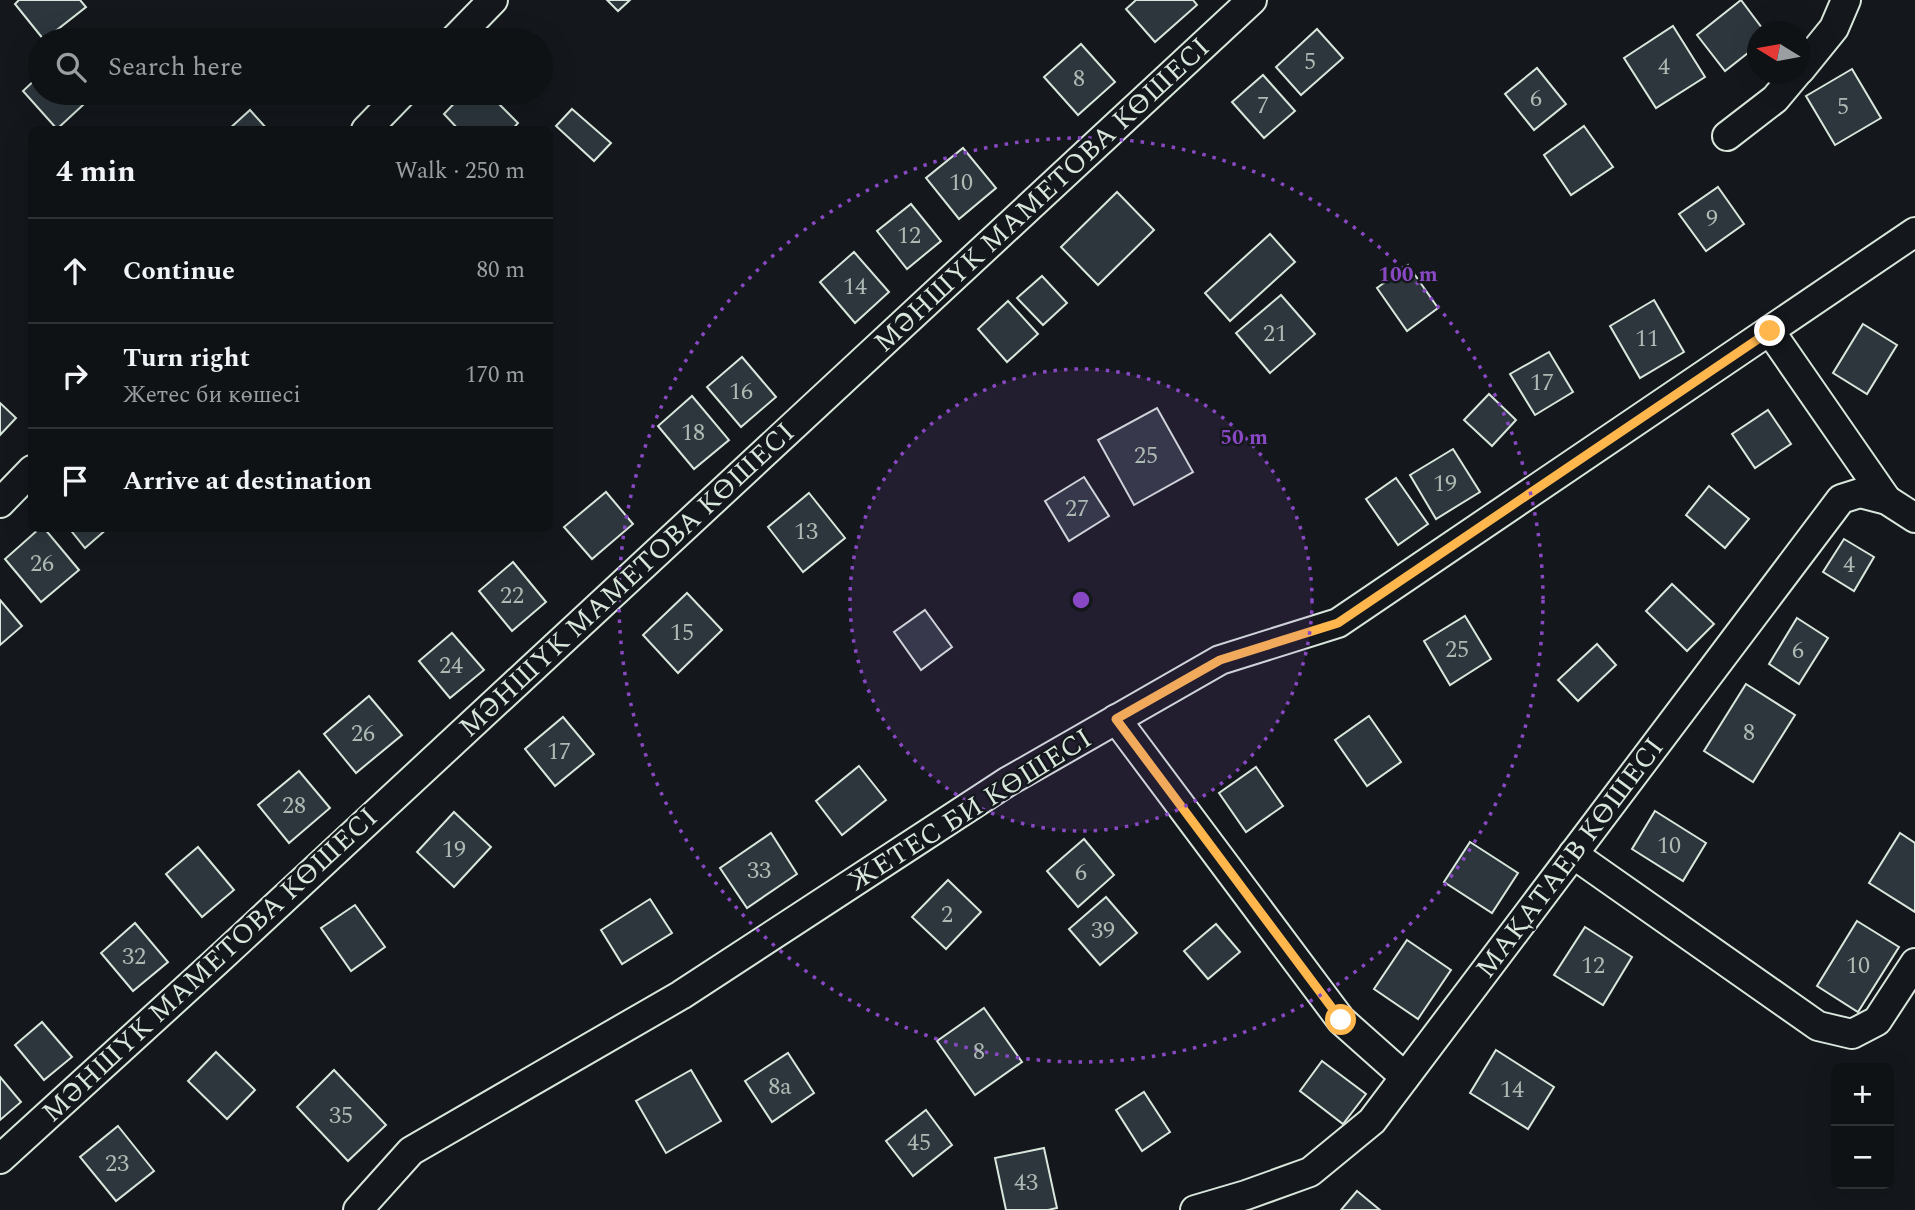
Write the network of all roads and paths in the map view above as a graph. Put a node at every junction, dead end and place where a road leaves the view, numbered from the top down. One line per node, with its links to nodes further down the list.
1 (493, 0): 4 (street)
2 (1252, 0): 20 (street, МӘНШҮК МАМЕТОВА КӨШЕСІ)
3 (1846, 0): 5 (street)
4 (466, 28)
5 (1810, 57)
6 (1788, 84): 9 (street)
7 (390, 105): 8 (street)
8 (370, 126)
9 (1727, 136)
10 (1915, 232): 11 (street, ЖЕТЕС БИ КӨШЕСІ)
11 (1770, 331): 13 (street); 16 (street, ЖЕТЕС БИ КӨШЕСІ)
12 (28, 474): 14 (street)
13 (1887, 500): 15 (street, МАҚАТАЕВ КӨШЕСІ); 17 (street, МАҚАТАЕВ КӨШЕСІ)
14 (0, 503)
15 (1915, 518)
16 (1116, 719): 19 (street); 21 (street, ЖЕТЕС БИ КӨШЕСІ)
17 (1573, 854): 18 (street); 19 (street, МАҚАТАЕВ КӨШЕСІ)
18 (1915, 963)
19 (1405, 1077): 22 (street, МАҚАТАЕВ КӨШЕСІ)
20 (0, 1159)
21 (358, 1210)
22 (1195, 1210)

